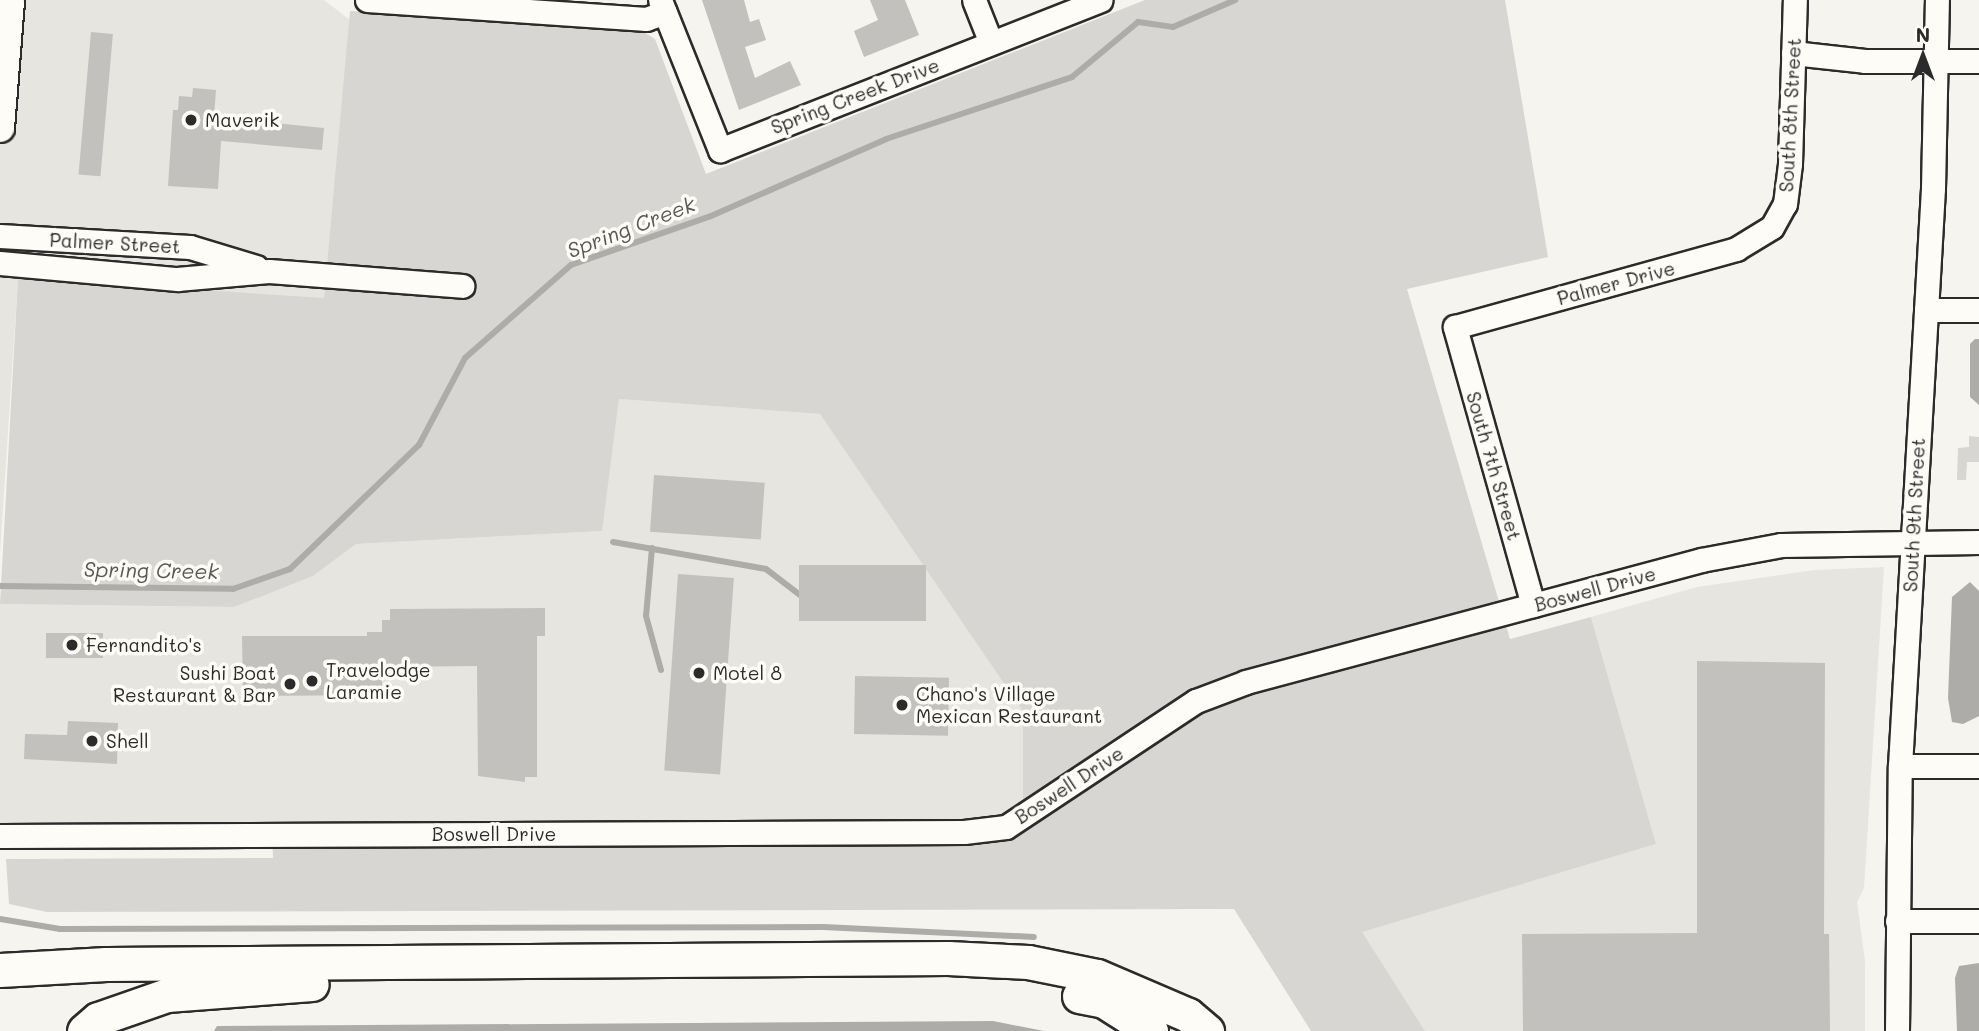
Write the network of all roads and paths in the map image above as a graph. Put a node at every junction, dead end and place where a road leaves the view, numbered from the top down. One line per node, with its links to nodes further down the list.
1 (10, 0): 12 (main road)
2 (367, 0): 7 (street)
3 (974, 0): 8 (street)
4 (1100, 0): 8 (street, Spring Creek Drive)
5 (1795, 0): 9 (street, South 8th Street)
6 (1937, 0): 10 (street, South 9th Street)
7 (662, 6): 8 (street, Spring Creek Drive)
8 (991, 43)
9 (1793, 53): 10 (street); 13 (street, South 8th Street)
10 (1935, 61): 11 (street); 18 (street, South 9th Street)
11 (1979, 61)
12 (0, 128)
13 (1772, 227): 20 (street, Palmer Drive)
14 (0, 236): 16 (street, Palmer Street)
15 (0, 263): 16 (street, Palmer Street)
16 (269, 271): 17 (street, Palmer Street)
17 (462, 286)
18 (1926, 310): 19 (street); 21 (street, South 9th Street)
19 (1979, 310)
20 (1455, 327): 23 (street, South 7th Street)
21 (1913, 542): 22 (street, Boswell Drive); 23 (street, Boswell Drive); 24 (street, South 9th Street)
22 (1979, 542)
23 (1533, 605): 26 (street, Boswell Drive)
24 (1900, 766): 25 (street); 27 (street, South 9th Street)
25 (1979, 766)
26 (0, 836)
27 (1897, 921): 28 (street); 35 (street, South 9th Street)
28 (1979, 921)
29 (0, 971): 34 (highway)
30 (0, 976): 31 (highway)
31 (284, 984): 32 (highway); 33 (highway)
32 (85, 1031)
33 (1151, 1031)
34 (1207, 1031)
35 (1897, 1031)

